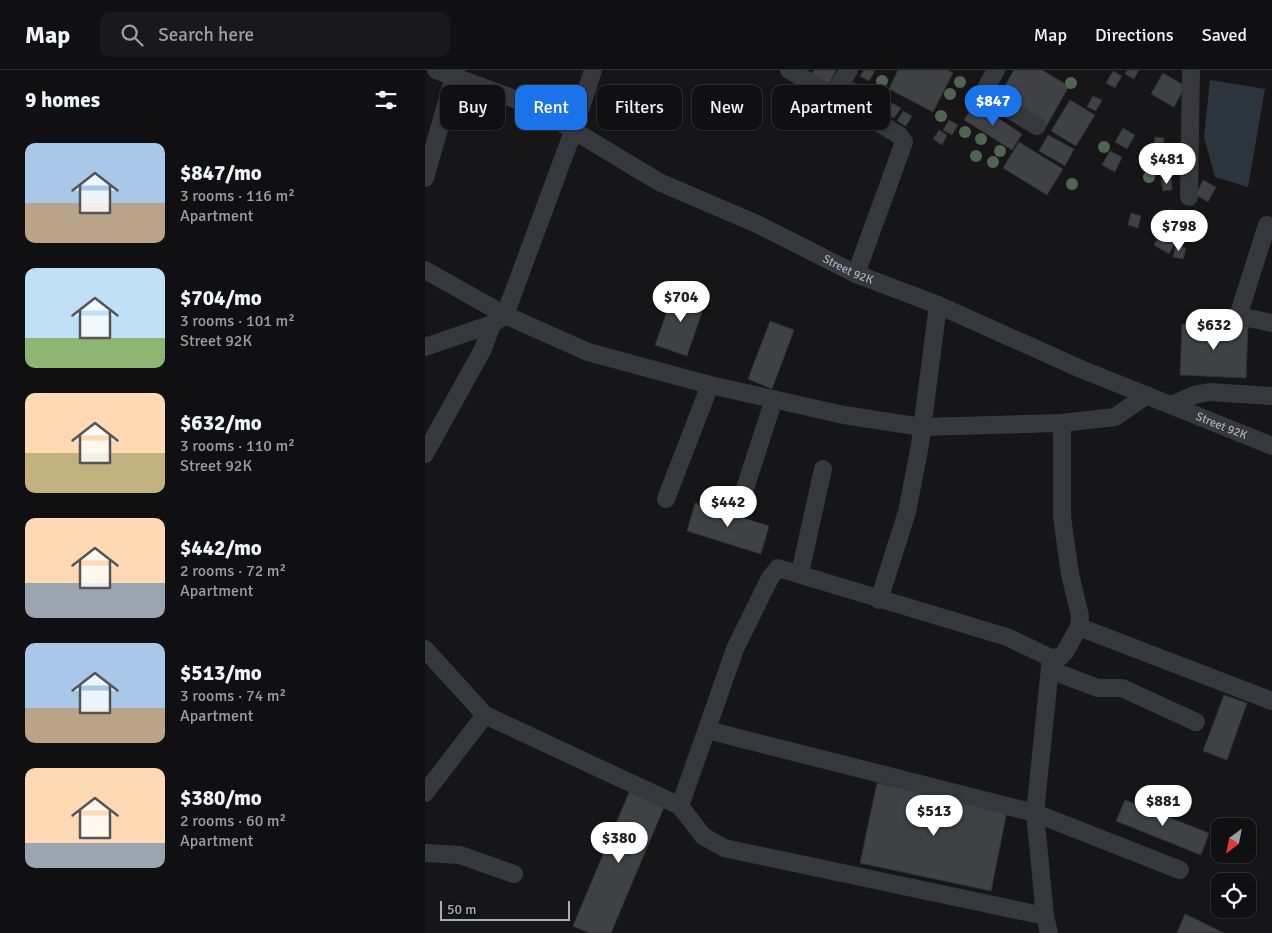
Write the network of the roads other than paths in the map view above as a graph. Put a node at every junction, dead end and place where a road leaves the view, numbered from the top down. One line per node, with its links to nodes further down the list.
1 (436, 70): 7 (street, Street 92K)
2 (593, 70): 10 (street)
3 (789, 70): 8 (street)
4 (849, 70): 9 (street)
5 (996, 70): 12 (street)
6 (1191, 70): 16 (street)
7 (455, 73): 11 (street, Street 92K); 15 (street)
8 (814, 85)
9 (840, 85)
10 (587, 89)
11 (515, 98)
12 (1037, 126)
13 (574, 130): 19 (street, Street 92K); 21 (street)
14 (890, 130): 19 (street)
15 (425, 178)
16 (1189, 197)
17 (1267, 224): 22 (street)
18 (425, 270): 21 (street)
19 (857, 274): 20 (street, Street 92K)
20 (938, 306): 25 (street, Street 92K); 30 (street)
21 (498, 320): 23 (street); 24 (street); 32 (street)
22 (1272, 323)
23 (425, 347)
24 (710, 385): 27 (street); 34 (street)
25 (1147, 396): 28 (street, Street 92K); 29 (street)
26 (1272, 396): 28 (street)
27 (774, 399): 30 (street); 35 (street)
28 (1172, 405): 31 (street, Street 92K)
29 (1062, 423): 30 (street); 38 (street)
30 (922, 427): 37 (street)
31 (1272, 446)
32 (425, 454)
33 (823, 469): 36 (street)
34 (667, 499)
35 (738, 510)
36 (800, 573): 37 (street); 44 (street)
37 (879, 600): 40 (street)
38 (1079, 627): 40 (street); 41 (street)
39 (425, 649): 42 (street)
40 (1050, 664): 43 (street); 47 (street)
41 (1270, 696)
42 (485, 715): 45 (street); 46 (street)
43 (1196, 722)
44 (707, 730): 46 (street); 47 (street)
45 (425, 793)
46 (680, 806): 51 (street)
47 (1035, 813): 49 (street); 51 (street)
48 (425, 853): 50 (street)
49 (1180, 870)
50 (514, 874)
51 (1045, 916): 52 (street)
52 (1049, 933)

